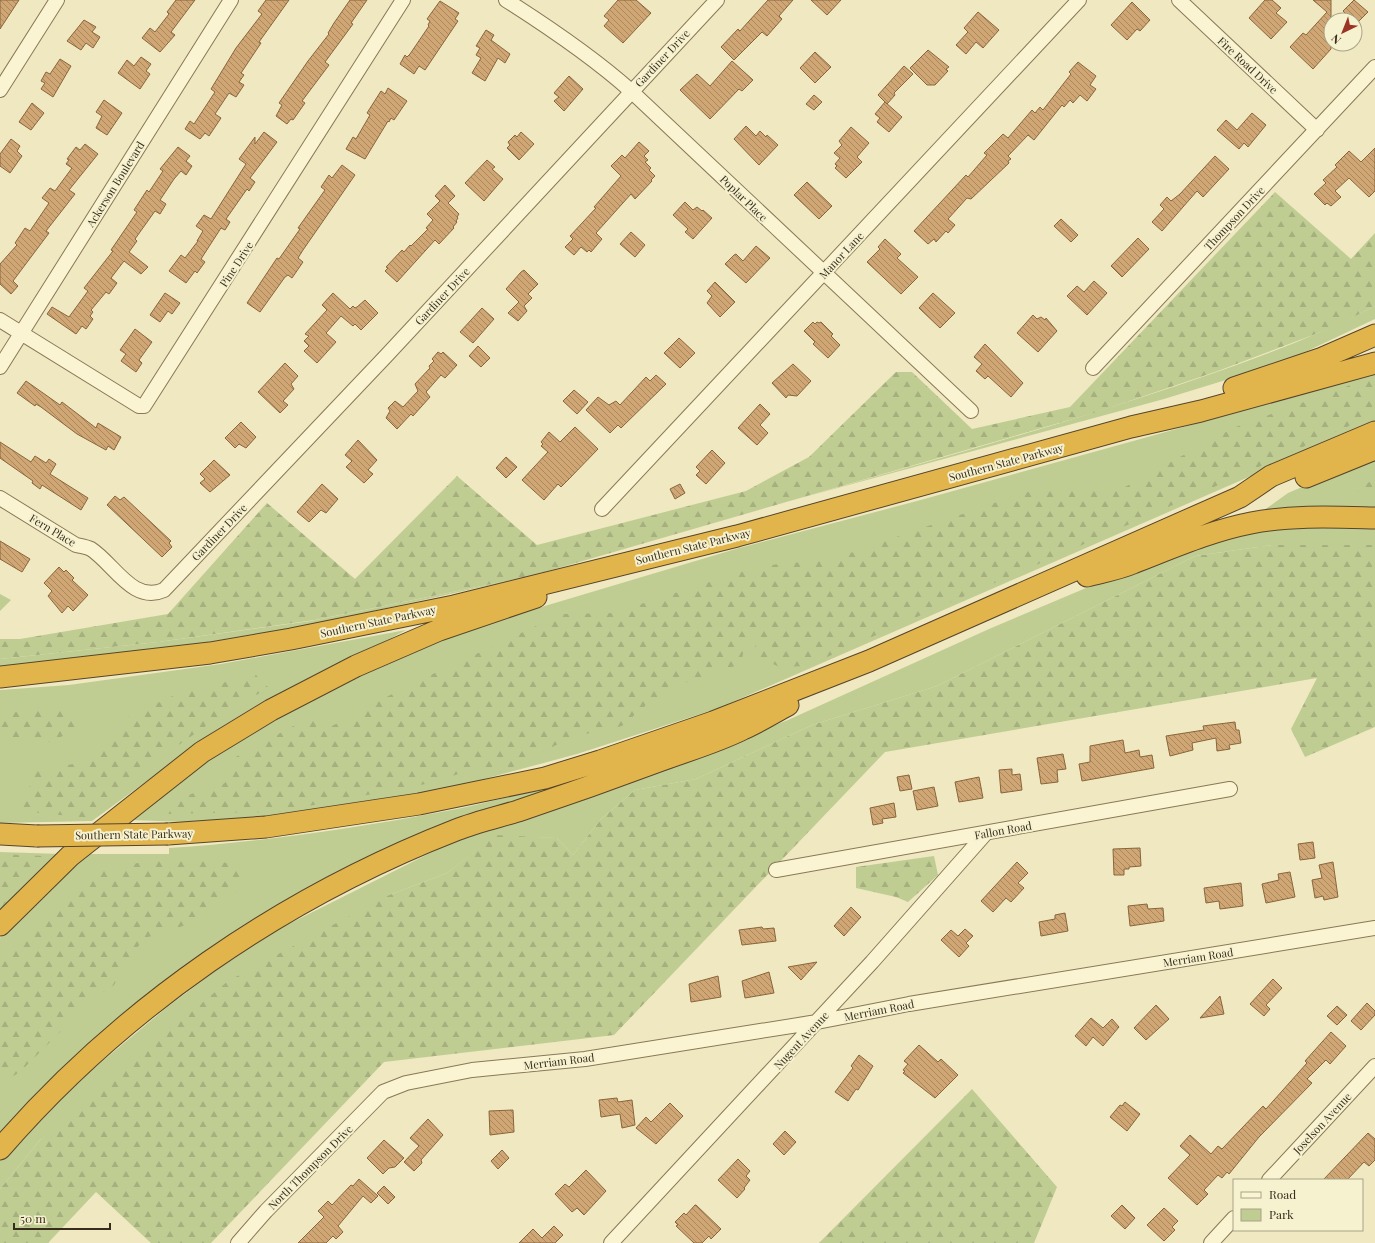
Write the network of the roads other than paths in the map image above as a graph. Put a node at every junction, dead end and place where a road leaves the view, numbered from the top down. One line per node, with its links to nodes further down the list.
1 (57, 0): 9 (street)
2 (231, 0): 14 (street, Ackerson Boulevard)
3 (403, 0): 14 (street, Pine Drive)
4 (506, 0): 10 (street, Poplar Place)
5 (717, 0): 10 (street, Gardiner Drive)
6 (1079, 0): 12 (street, Manor Lane)
7 (1179, 0): 11 (street, Fire Road Drive)
8 (1375, 67): 11 (street, Thompson Drive)
9 (0, 90)
10 (631, 91): 12 (street, Poplar Place); 28 (street, Gardiner Drive)
11 (1316, 130): 18 (street, Thompson Drive)
12 (823, 274): 19 (street, Poplar Place); 25 (street, Manor Lane)
13 (0, 320): 14 (street, Pine Drive)
14 (22, 333): 17 (street, Ackerson Boulevard)
15 (1375, 335): 20 (highway)
16 (1375, 363): 20 (highway, Southern State Parkway)
17 (0, 367)
18 (1092, 368)
19 (971, 411)
20 (1131, 427): 27 (highway, Southern State Parkway)
21 (1375, 432): 23 (highway, Southern State Parkway)
22 (1375, 449): 23 (highway, Southern State Parkway)
23 (1240, 497): 29 (highway, Southern State Parkway)
24 (0, 498): 28 (street, Fern Place)
25 (602, 509)
26 (1375, 518): 29 (highway)
27 (737, 536): 31 (highway, Southern State Parkway); 36 (highway)
28 (164, 590)
29 (1017, 596): 30 (highway, Southern State Parkway)
30 (869, 661): 34 (highway, Southern State Parkway, bridge); 41 (highway)
31 (0, 677)
32 (1230, 789): 33 (street, Fallon Road)
33 (986, 833): 35 (street, Fallon Road); 38 (street, Nugent Avenue)
34 (0, 834)
35 (776, 870)
36 (0, 925)
37 (1375, 928): 38 (street, Merriam Road)
38 (817, 1022): 40 (street, Merriam Road); 45 (street, Nugent Avenue)
39 (1375, 1066): 42 (street, Joselson Avenue)
40 (383, 1092): 44 (street, North Thompson Drive)
41 (0, 1149)
42 (1270, 1179)
43 (1233, 1219): 46 (street)
44 (238, 1243)
45 (612, 1243)
46 (1211, 1243)

